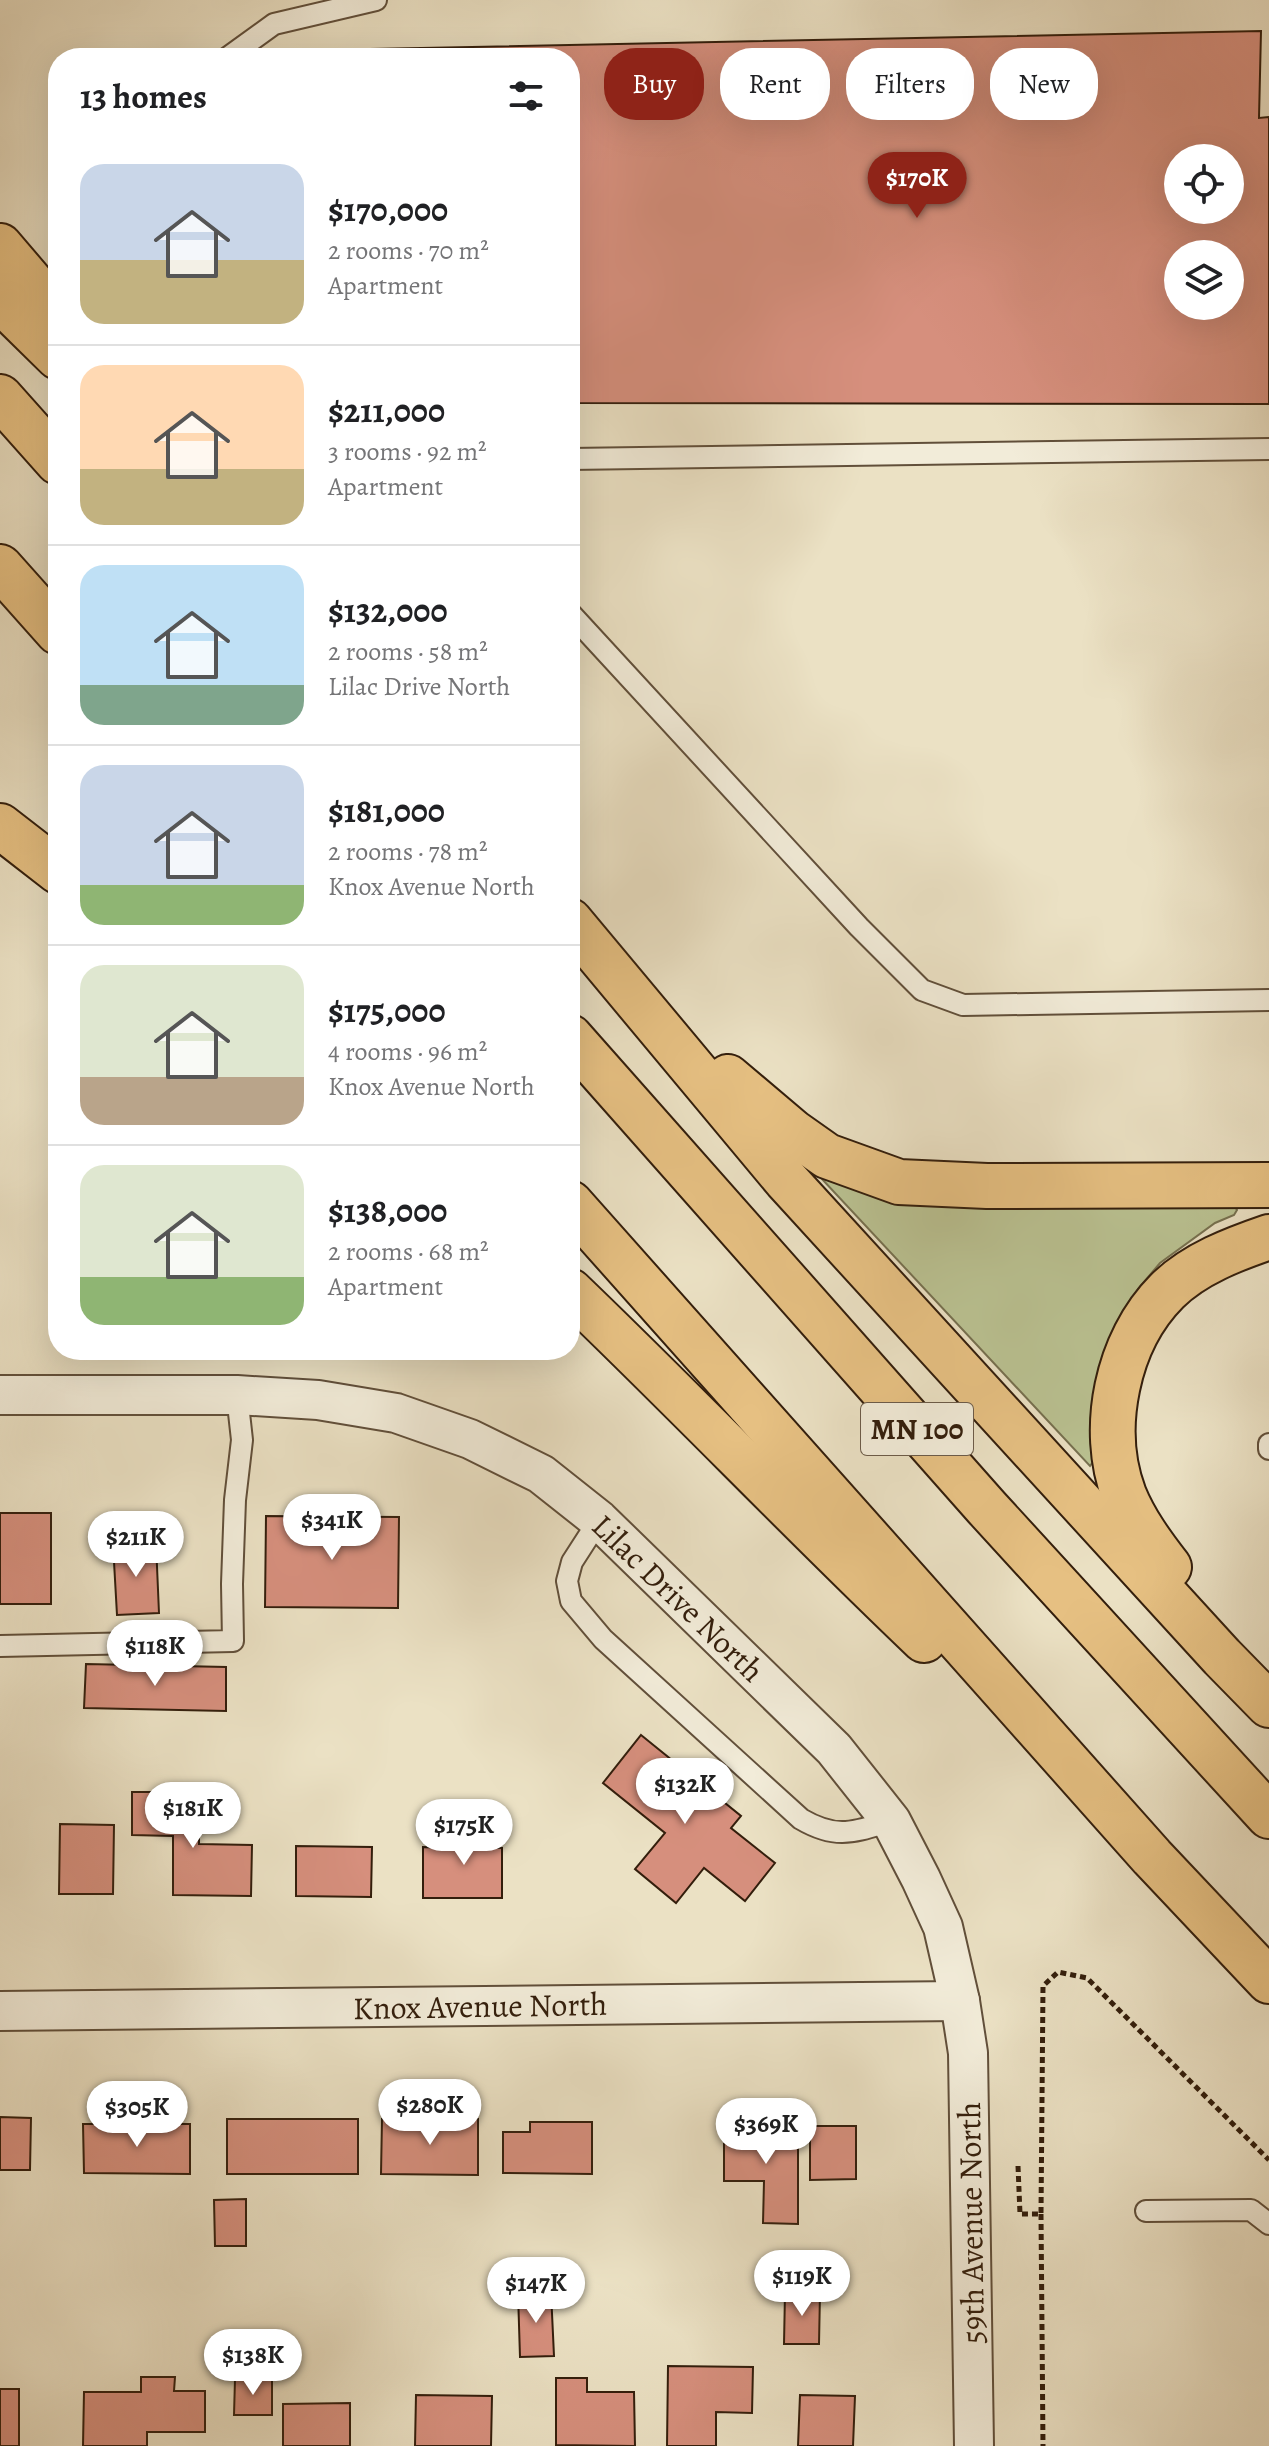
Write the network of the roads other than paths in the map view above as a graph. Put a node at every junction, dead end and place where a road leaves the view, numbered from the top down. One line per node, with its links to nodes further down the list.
1 (376, 0): 2 (lane)
2 (241, 48)
3 (0, 246): 5 (highway)
4 (0, 300): 6 (highway)
5 (48, 302)
6 (48, 347)
7 (0, 397): 9 (highway)
8 (1269, 449): 10 (lane)
9 (48, 451)
10 (580, 459)
11 (0, 567): 12 (highway)
12 (48, 621)
13 (580, 624): 18 (lane)
14 (0, 826): 15 (highway)
15 (48, 863)
16 (580, 933): 17 (highway)
17 (634, 998): 20 (highway); 29 (highway)
18 (1269, 1000)
19 (580, 1048): 30 (highway, MN 100)
20 (1269, 1185)
21 (580, 1214): 32 (highway)
22 (1269, 1237): 28 (highway)
23 (580, 1301): 32 (highway)
24 (0, 1395): 25 (street, Lilac Drive North)
25 (237, 1395): 26 (street, Lilac Drive North); 27 (lane)
26 (599, 1520): 31 (street, Lilac Drive North); 31 (lane)
27 (0, 1646)
28 (1269, 1695)
29 (1269, 1705)
30 (1269, 1816)
31 (891, 1821): 34 (street, Lilac Drive North)
32 (1152, 1857): 33 (highway)
33 (1269, 1981)
34 (960, 2001): 35 (street, Knox Avenue North); 38 (street, 59th Avenue North)
35 (0, 2011)
36 (1146, 2211): 37 (lane)
37 (1269, 2224)
38 (974, 2446)

